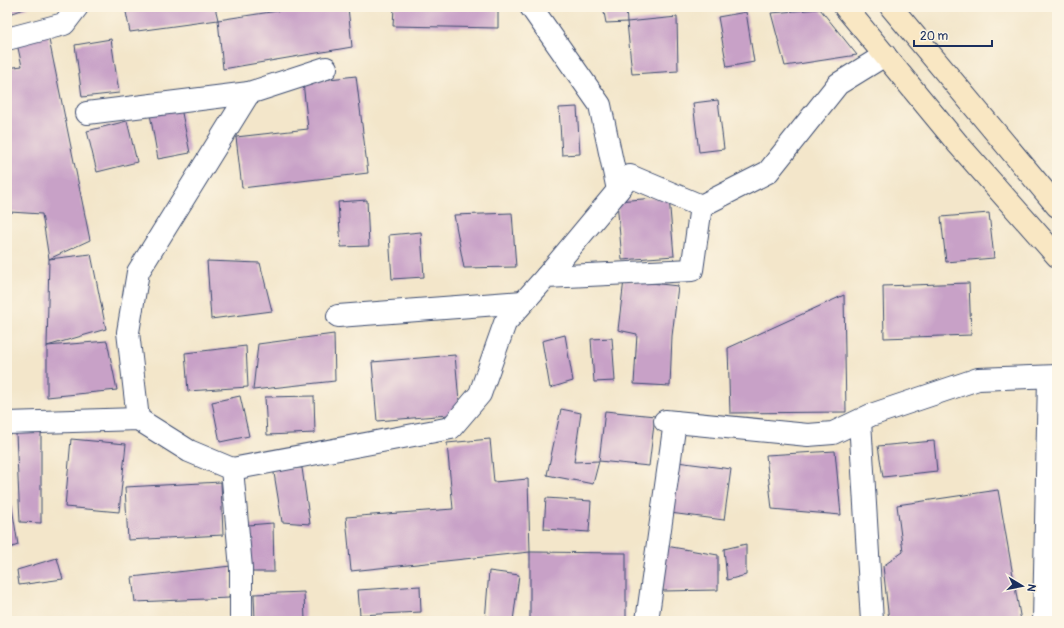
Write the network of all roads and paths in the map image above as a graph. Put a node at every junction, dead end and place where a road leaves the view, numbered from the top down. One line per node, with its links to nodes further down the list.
1 (77, 7): 5 (street)
2 (531, 7): 10 (street)
3 (845, 7): 6 (main road)
4 (891, 7): 12 (main road)
5 (7, 39)
6 (885, 55): 11 (street); 13 (main road)
7 (326, 68): 8 (street)
8 (249, 92): 9 (street); 18 (street)
9 (87, 113)
10 (618, 190): 11 (street); 14 (street)
11 (701, 206): 14 (street)
12 (1057, 206)
13 (1057, 256)
14 (546, 277): 15 (street)
15 (523, 302): 16 (street); 21 (street)
16 (338, 316)
17 (1053, 377): 19 (street); 25 (street)
18 (138, 419): 20 (street); 21 (street)
19 (860, 421): 23 (street); 24 (street)
20 (7, 423)
21 (232, 468): 22 (street)
22 (241, 621)
23 (647, 621)
24 (872, 621)
25 (1044, 621)

